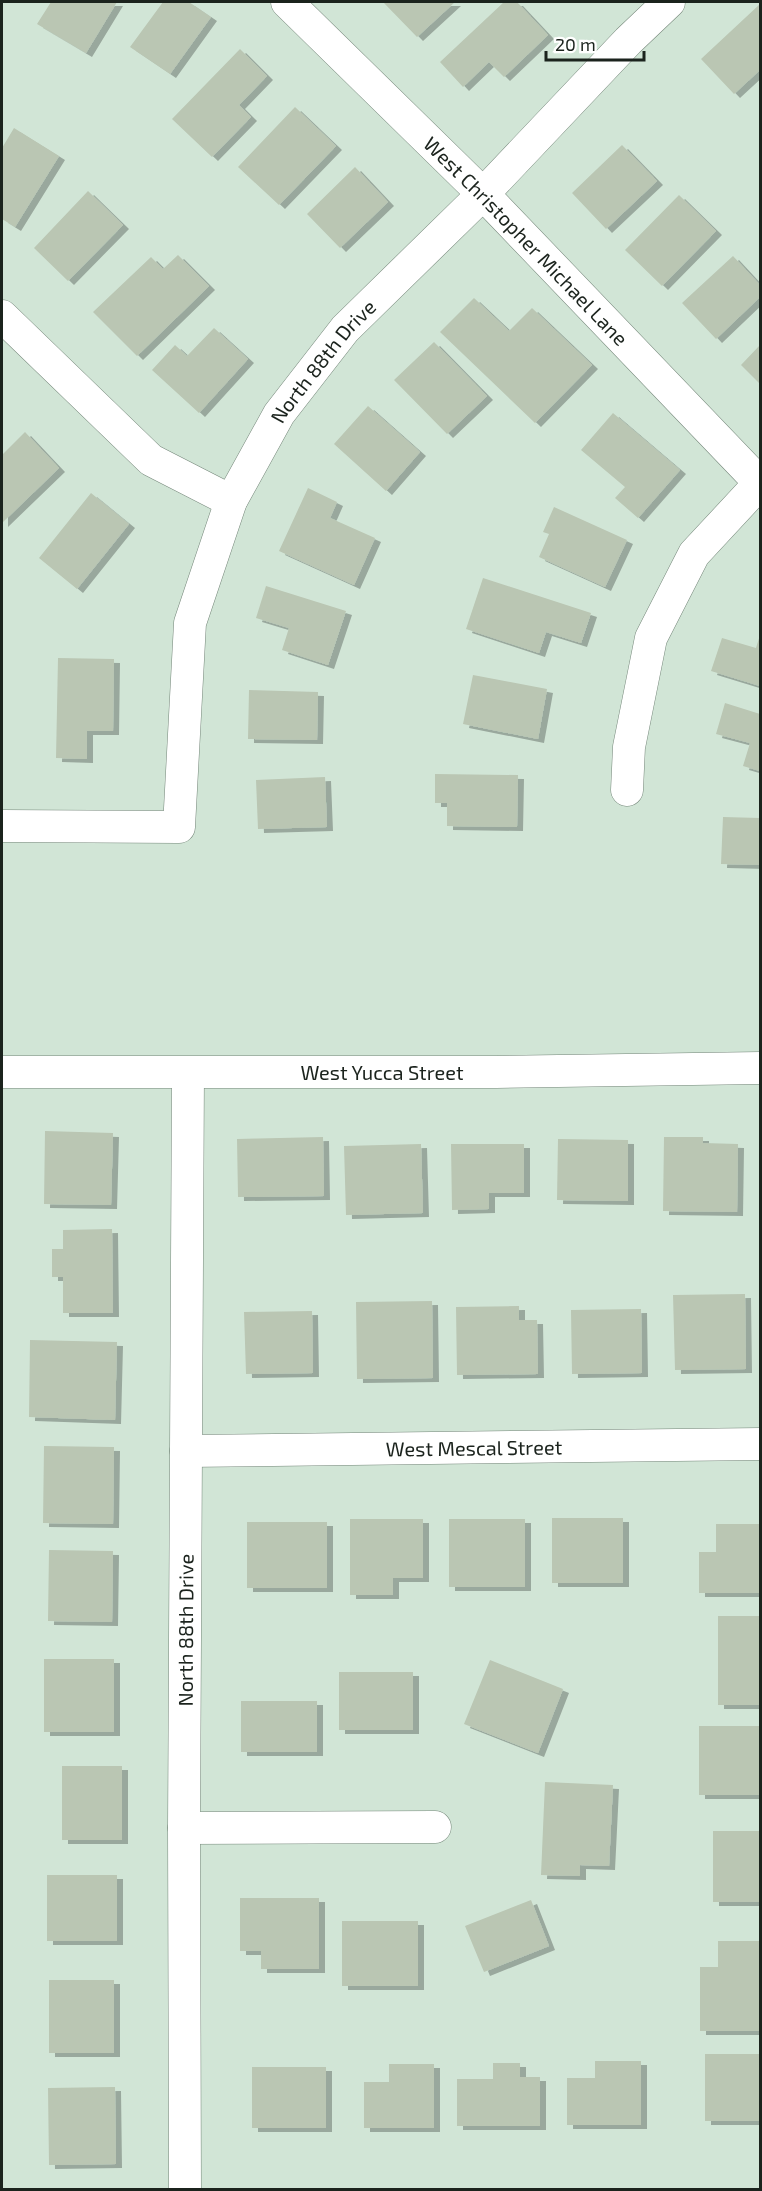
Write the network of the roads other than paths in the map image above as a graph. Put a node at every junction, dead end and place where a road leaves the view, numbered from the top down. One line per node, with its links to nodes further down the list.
1 (287, 2): 3 (street, West Christopher Michael Lane)
2 (669, 2): 3 (street, North 88th Drive)
3 (483, 194): 5 (street, West Christopher Michael Lane); 6 (street, North 88th Drive)
4 (2, 316): 6 (street)
5 (760, 483): 7 (street)
6 (231, 501): 8 (street, North 88th Drive)
7 (627, 790)
8 (2, 826)
9 (760, 1068): 11 (street, West Yucca Street)
10 (2, 1072): 11 (street, West Yucca Street)
11 (188, 1073): 13 (street, North 88th Drive)
12 (760, 1444): 13 (street, West Mescal Street)
13 (186, 1451): 15 (street, North 88th Drive)
14 (435, 1827): 15 (street)
15 (184, 1828): 16 (street, North 88th Drive)
16 (185, 2190)

